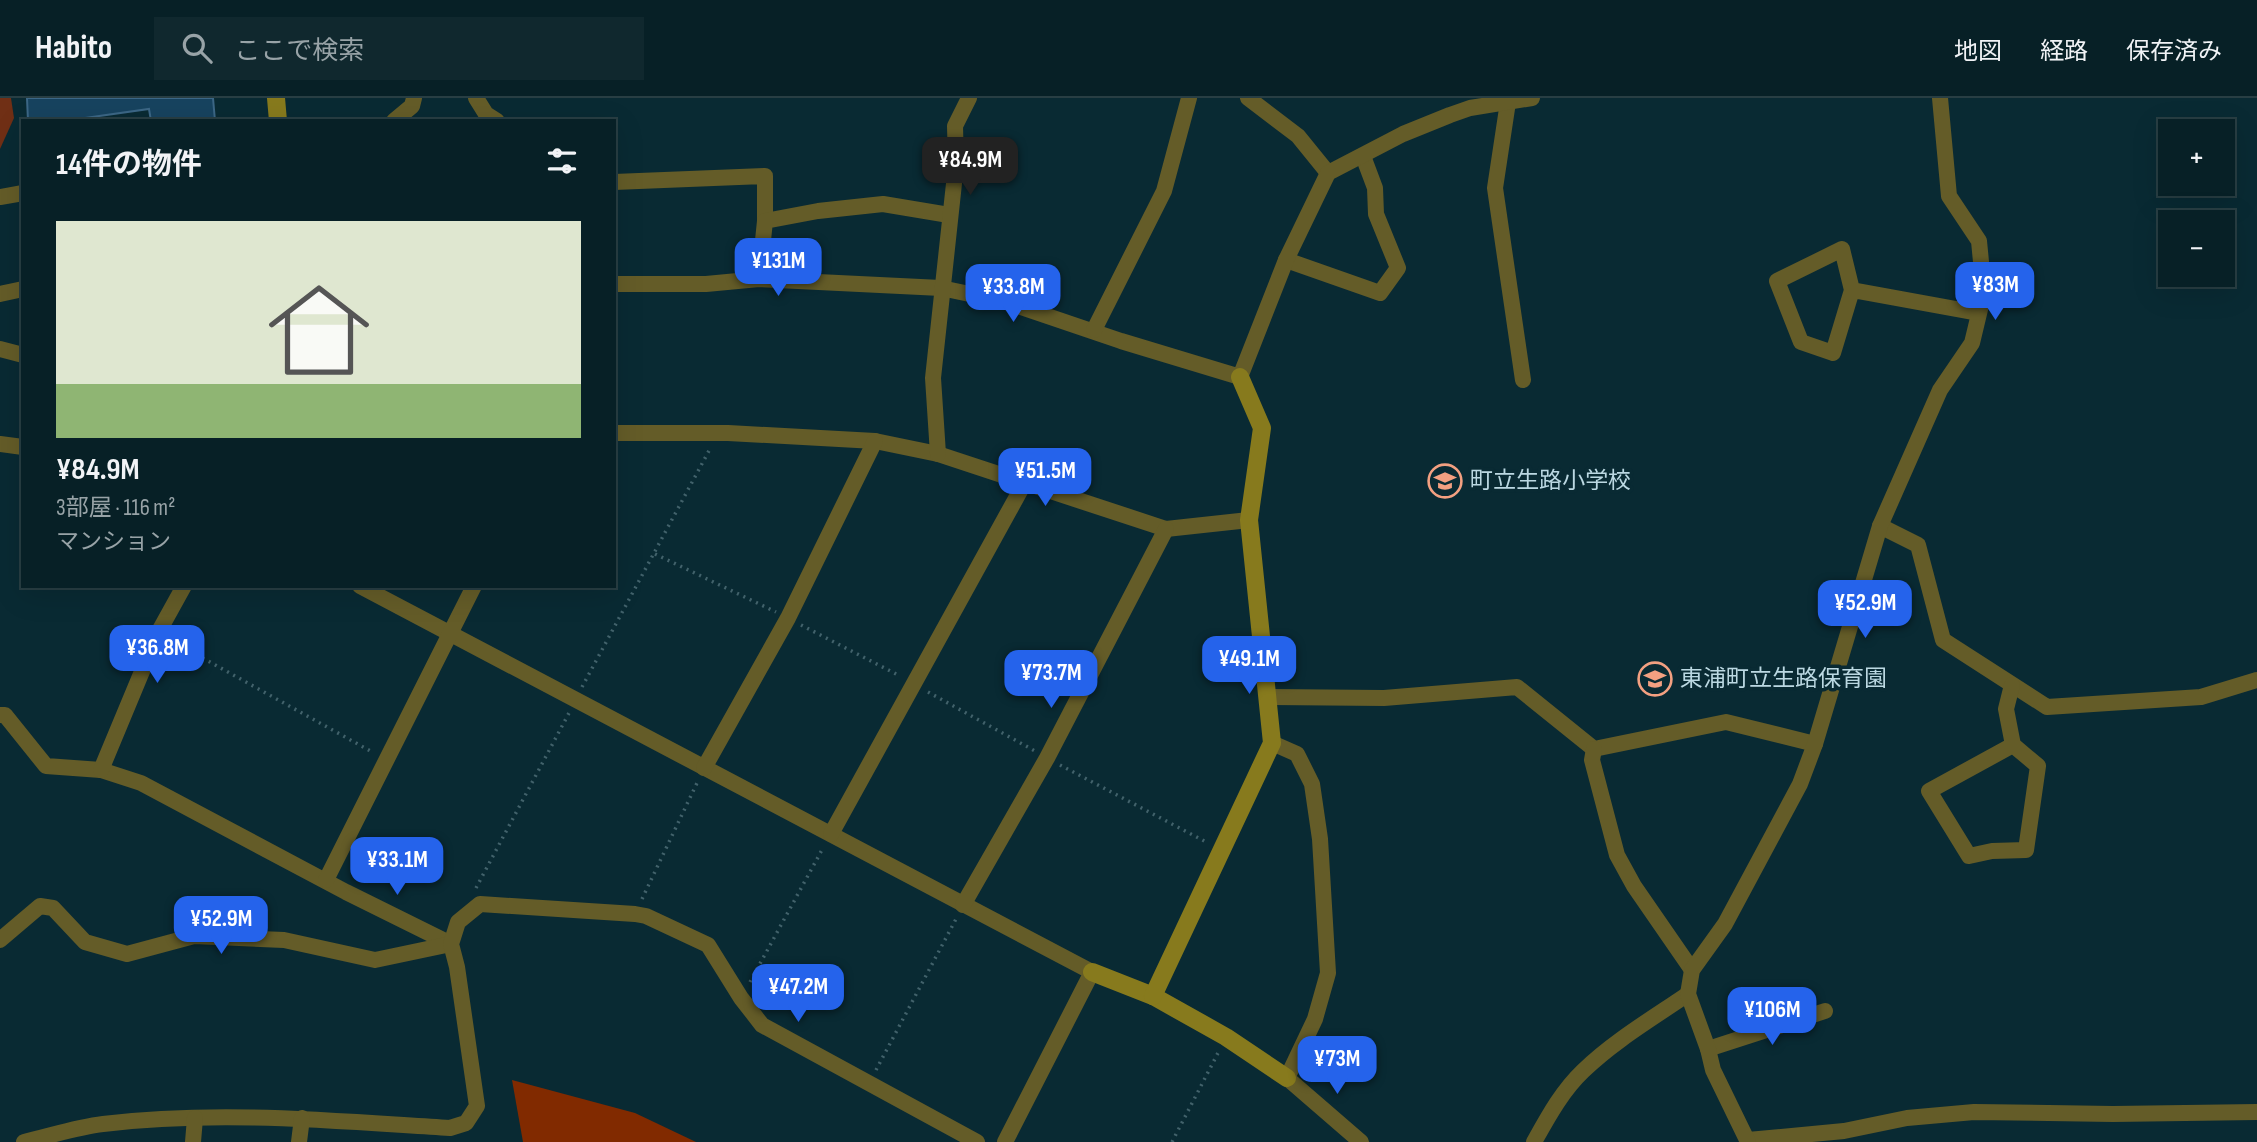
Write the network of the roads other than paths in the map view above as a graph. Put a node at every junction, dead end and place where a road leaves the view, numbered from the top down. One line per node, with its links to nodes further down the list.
1 (276, 98): 11 (street)
2 (415, 98): 12 (street)
3 (476, 98): 13 (street)
4 (969, 98): 19 (street)
5 (1189, 98): 29 (street)
6 (1248, 98): 15 (street)
7 (1532, 98): 9 (street)
8 (1940, 98): 28 (street)
9 (1508, 102): 10 (street); 33 (street)
10 (1469, 103): 14 (street)
11 (278, 119)
12 (397, 119)
13 (494, 119)
14 (1363, 156): 15 (street); 21 (street)
15 (1328, 173): 21 (street)
16 (616, 182): 20 (street)
17 (21, 193): 18 (street)
18 (0, 197)
19 (949, 215): 20 (street); 24 (street)
20 (765, 221): 22 (street)
21 (1286, 260): 32 (street)
22 (759, 279): 23 (street); 24 (street)
23 (616, 284)
24 (941, 288): 29 (street); 38 (street)
25 (21, 289): 27 (street)
26 (1852, 290): 26 (street); 28 (street)
27 (0, 294)
28 (1978, 313): 41 (street)
29 (1094, 330): 32 (street)
30 (0, 349): 31 (street)
31 (21, 354)
32 (1240, 377): 40 (street)
33 (1523, 380)
34 (616, 433): 35 (street)
35 (875, 442): 38 (street); 55 (street)
36 (0, 444): 37 (street)
37 (21, 447)
38 (938, 454): 39 (street)
39 (1024, 482): 42 (street); 57 (street)
40 (1249, 520): 42 (street); 49 (street)
41 (1880, 526): 48 (street); 52 (street)
42 (1166, 530): 59 (street)
43 (183, 588): 56 (street)
44 (364, 588): 46 (street)
45 (473, 588): 46 (street)
46 (449, 634): 55 (street); 58 (street)
47 (2257, 680): 48 (street)
48 (2012, 685): 53 (street)
49 (1268, 697): 51 (street); 54 (street)
50 (0, 715): 56 (street)
51 (1272, 743): 65 (street); 68 (street)
52 (1815, 744): 54 (street); 62 (street)
53 (2013, 746): 53 (street)
54 (1594, 749): 62 (street)
55 (704, 768): 57 (street)
56 (101, 770): 58 (street)
57 (831, 834): 59 (street)
58 (326, 880): 61 (street)
59 (963, 905): 63 (street)
60 (0, 940): 61 (street)
61 (451, 944): 71 (street); 79 (street)
62 (1692, 970): 64 (street)
63 (1092, 972): 65 (street); 80 (street)
64 (1688, 994): 67 (street); 82 (street)
65 (1153, 996): 68 (street)
66 (1825, 1011): 67 (street)
67 (1708, 1049): 74 (street)
68 (1287, 1078): 73 (street)
69 (2257, 1112): 74 (street)
70 (195, 1118): 71 (street); 72 (street); 77 (street)
71 (302, 1118): 78 (street)
72 (101, 1124): 75 (street); 76 (street)
73 (1345, 1136): 81 (street)
74 (1748, 1141)
75 (24, 1142)
76 (99, 1142)
77 (193, 1142)
78 (299, 1142)
79 (977, 1142)
80 (1005, 1142)
81 (1361, 1142)
82 (1534, 1142)

